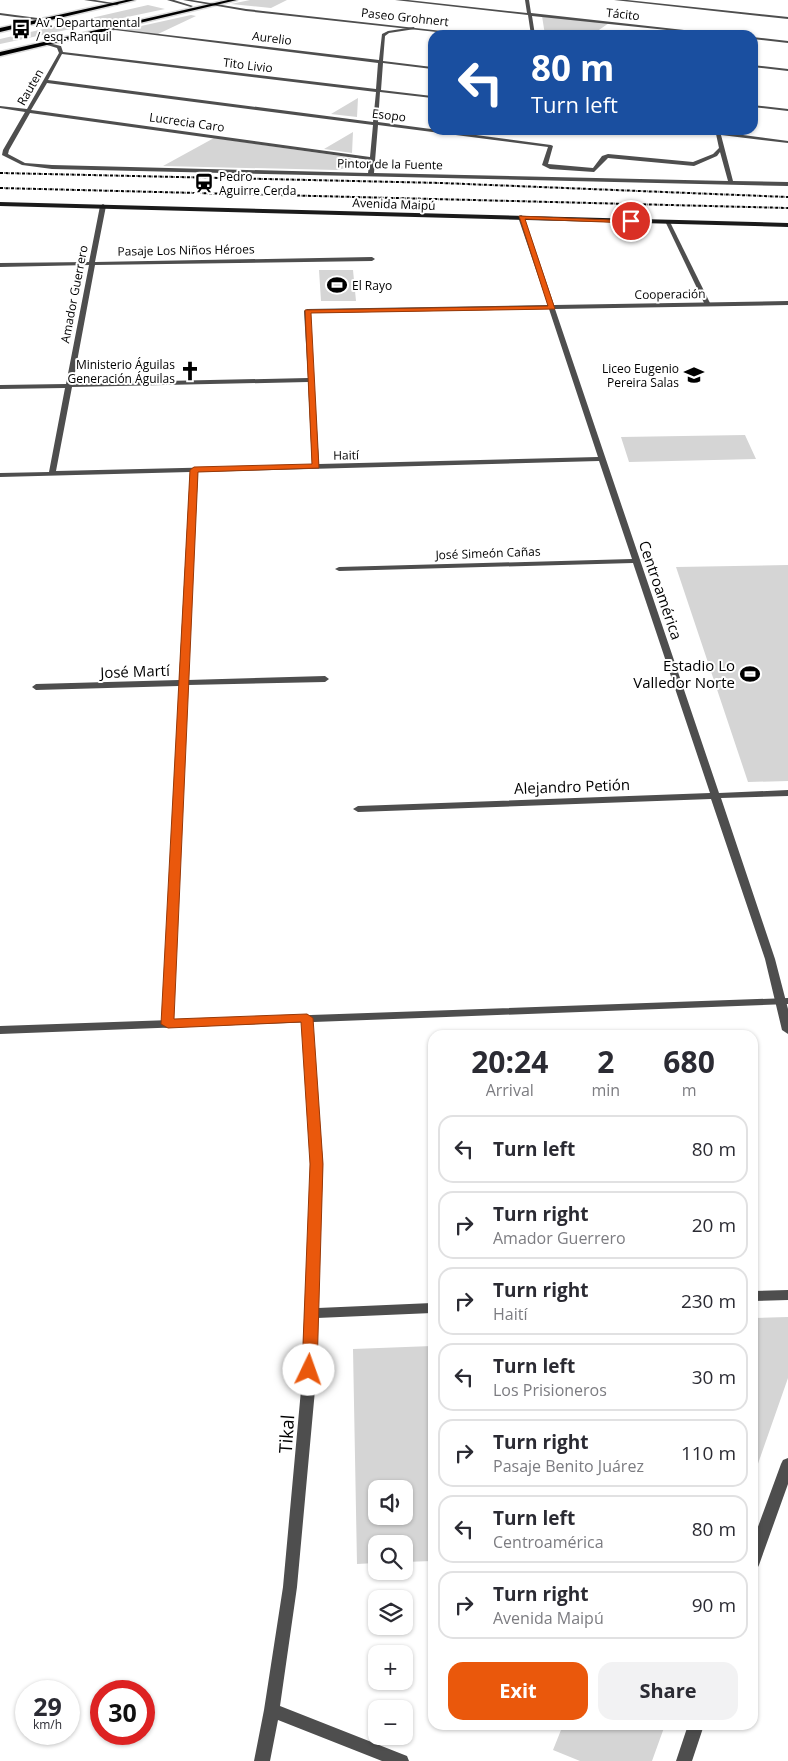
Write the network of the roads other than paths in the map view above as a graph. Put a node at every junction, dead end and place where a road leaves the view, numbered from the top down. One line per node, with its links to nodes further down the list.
1 (86, 0): 9 (street)
2 (133, 0): 9 (main road)
3 (170, 0): 11 (street)
4 (185, 0): 10 (street, Paseo Grohnert)
5 (235, 0): 10 (main road)
6 (397, 0): 15 (street, Tácito)
7 (527, 0): 15 (street)
8 (616, 0): 16 (street)
9 (117, 4): 17 (main road)
10 (212, 5): 11 (main road); 18 (street, Paseo Grohnert)
11 (200, 8): 12 (street); 19 (main road)
12 (218, 12)
13 (226, 13): 21 (street, Paseo Grohnert)
14 (0, 14): 17 (street)
15 (529, 14): 23 (street); 24 (street, Tácito)
16 (788, 18)
17 (45, 20): 20 (main road)
18 (414, 28): 22 (street, Paseo Grohnert); 26 (street)
19 (109, 29): 30 (main road); 33 (street, Aurelio)
20 (0, 30)
21 (369, 30)
22 (432, 30)
23 (532, 30)
24 (680, 30)
25 (379, 31): 26 (street, Paseo Grohnert)
26 (388, 32): 27 (street, Paseo Grohnert); 33 (street)
27 (428, 37)
28 (758, 39): 29 (street)
29 (788, 42)
30 (46, 43): 31 (street); 32 (main road)
31 (61, 53): 39 (street, Rauten); 40 (street, Tito Livio)
32 (0, 54)
33 (381, 62): 35 (street, Aurelio); 40 (street)
34 (758, 67): 36 (street)
35 (428, 68)
36 (788, 70)
37 (758, 73): 38 (street)
38 (788, 76)
39 (45, 81): 45 (street, Rauten); 46 (street, Esopo)
40 (378, 90): 41 (street, Tito Livio); 46 (street)
41 (428, 96)
42 (0, 107): 45 (street, Lucrecia Caro)
43 (758, 107): 44 (street)
44 (788, 110)
45 (28, 111): 52 (street, Rauten); 54 (street, Lucrecia Caro)
46 (375, 123): 47 (street, Esopo); 54 (street)
47 (428, 130)
48 (467, 135): 53 (street, Esopo)
49 (718, 135): 53 (street)
50 (743, 135): 51 (street)
51 (788, 142)
52 (3, 149): 55 (street, Pintor de la Fuente)
53 (721, 149): 56 (street)
54 (372, 158): 55 (street)
55 (370, 174): 56 (street, Pintor de la Fuente)
56 (732, 182): 57 (street, Pintor de la Fuente)
57 (788, 184)
58 (0, 204): 59 (main road, Avenida Maipú)
59 (103, 206): 60 (main road, Avenida Maipú); 64 (street, Amador Guerrero)
60 (521, 217): 61 (main road, Avenida Maipú); 68 (street, Centroamérica)
61 (667, 222): 62 (main road, Avenida Maipú); 67 (street)
62 (788, 225)
63 (372, 258): 64 (street, Pasaje Los Niños Héroes)
64 (93, 263): 65 (street, Pasaje Los Niños Héroes); 70 (street, Amador Guerrero)
65 (0, 265)
66 (788, 303): 67 (street, Cooperación)
67 (708, 305): 68 (street, Cooperación)
68 (552, 308): 69 (street, Cooperación); 72 (street, Centroamérica)
69 (311, 380): 70 (street); 73 (street)
70 (70, 386): 71 (street); 75 (street, Amador Guerrero)
71 (0, 388)
72 (602, 459): 73 (street, Haití); 77 (street, Centroamérica)
73 (316, 467): 74 (street, Haití)
74 (194, 470): 75 (street, Haití); 80 (street)
75 (52, 474): 76 (street, Haití)
76 (0, 475)
77 (636, 561): 78 (street, José Simeón Cañas); 83 (street, Centroamérica)
78 (339, 568)
79 (325, 679): 80 (street, José Martí)
80 (184, 683): 81 (street, José Martí); 87 (street)
81 (36, 687)
82 (788, 793): 83 (street, Alejandro Petión)
83 (716, 796): 84 (street, Alejandro Petión); 85 (street, Centroamérica)
84 (358, 809)
85 (785, 1002): 86 (street); 89 (street, Centroamérica)
86 (307, 1018): 87 (street); 93 (street, Tikal)
87 (168, 1024): 88 (street)
88 (0, 1030)
89 (788, 1030)
90 (788, 1294): 91 (street)
91 (758, 1296)
92 (428, 1308): 93 (street)
93 (312, 1313): 96 (street, Tikal)
94 (788, 1464): 95 (street)
95 (758, 1548)
96 (272, 1710): 98 (street, Tikal); 99 (street)
97 (694, 1730): 100 (street)
98 (262, 1761)
99 (401, 1761)
100 (684, 1761)

